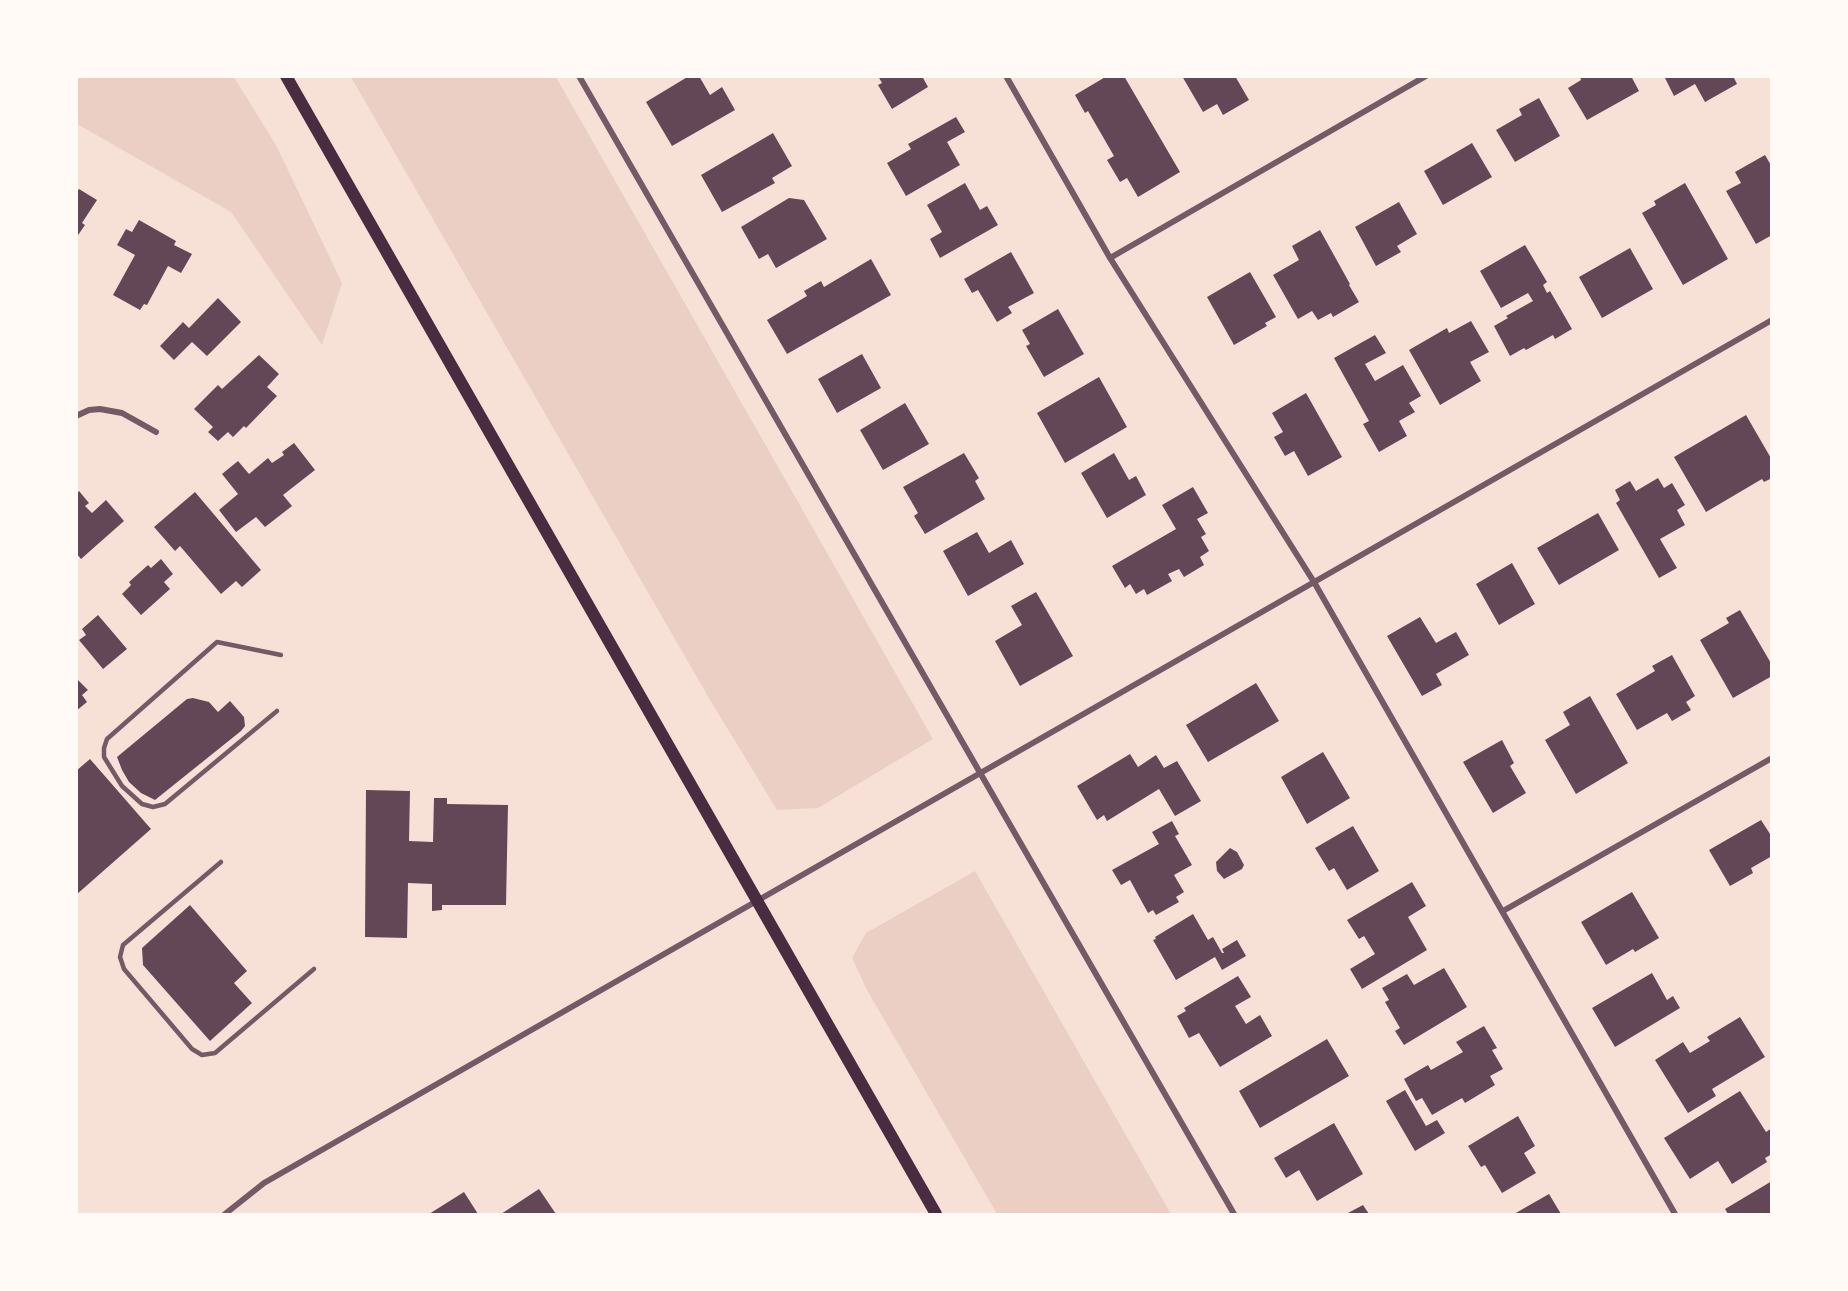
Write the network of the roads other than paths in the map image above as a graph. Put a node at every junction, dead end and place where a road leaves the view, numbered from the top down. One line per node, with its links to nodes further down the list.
1 (286, 76): 15 (main road)
2 (579, 76): 13 (street)
3 (1006, 76): 5 (street)
4 (1426, 76): 5 (street)
5 (1110, 258): 9 (street)
6 (1772, 320): 9 (street)
7 (76, 416): 8 (street)
8 (156, 432)
9 (1314, 582): 13 (street); 16 (street)
10 (281, 655): 11 (lane)
11 (277, 711)
12 (1772, 758): 16 (street)
13 (980, 773): 15 (street); 20 (street)
14 (221, 862): 17 (lane)
15 (756, 901): 18 (street); 19 (main road)
16 (1503, 911): 21 (street)
17 (314, 969)
18 (225, 1215)
19 (936, 1215)
20 (1234, 1215)
21 (1675, 1215)

